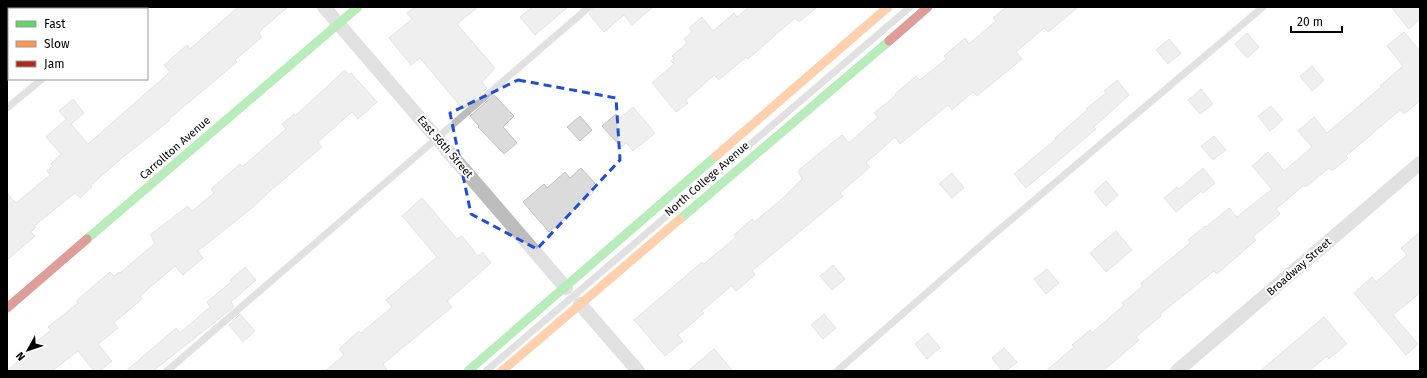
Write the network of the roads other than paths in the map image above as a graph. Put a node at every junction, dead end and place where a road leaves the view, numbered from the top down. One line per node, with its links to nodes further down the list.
1 (324, 7): 8 (street, East 56th Street)
2 (358, 7): 8 (main road, Carrollton Avenue)
3 (589, 7): 11 (lane)
4 (888, 7): 13 (main road, North College Avenue)
5 (910, 7): 18 (lane, North College Avenue)
6 (928, 7): 14 (main road, North College Avenue)
7 (1263, 7): 21 (lane)
8 (338, 24): 11 (street, East 56th Street); 15 (main road, Carrollton Avenue)
9 (41, 80): 10 (lane)
10 (7, 108)
11 (436, 138): 13 (street, East 56th Street); 16 (lane)
12 (1420, 163): 22 (street, Broadway Street)
13 (566, 288): 17 (main road, North College Avenue)
14 (580, 304): 19 (main road, North College Avenue); 20 (street)
15 (7, 308)
16 (167, 371)
17 (468, 371)
18 (486, 371)
19 (502, 371)
20 (638, 371)
21 (837, 371)
22 (1177, 371)

